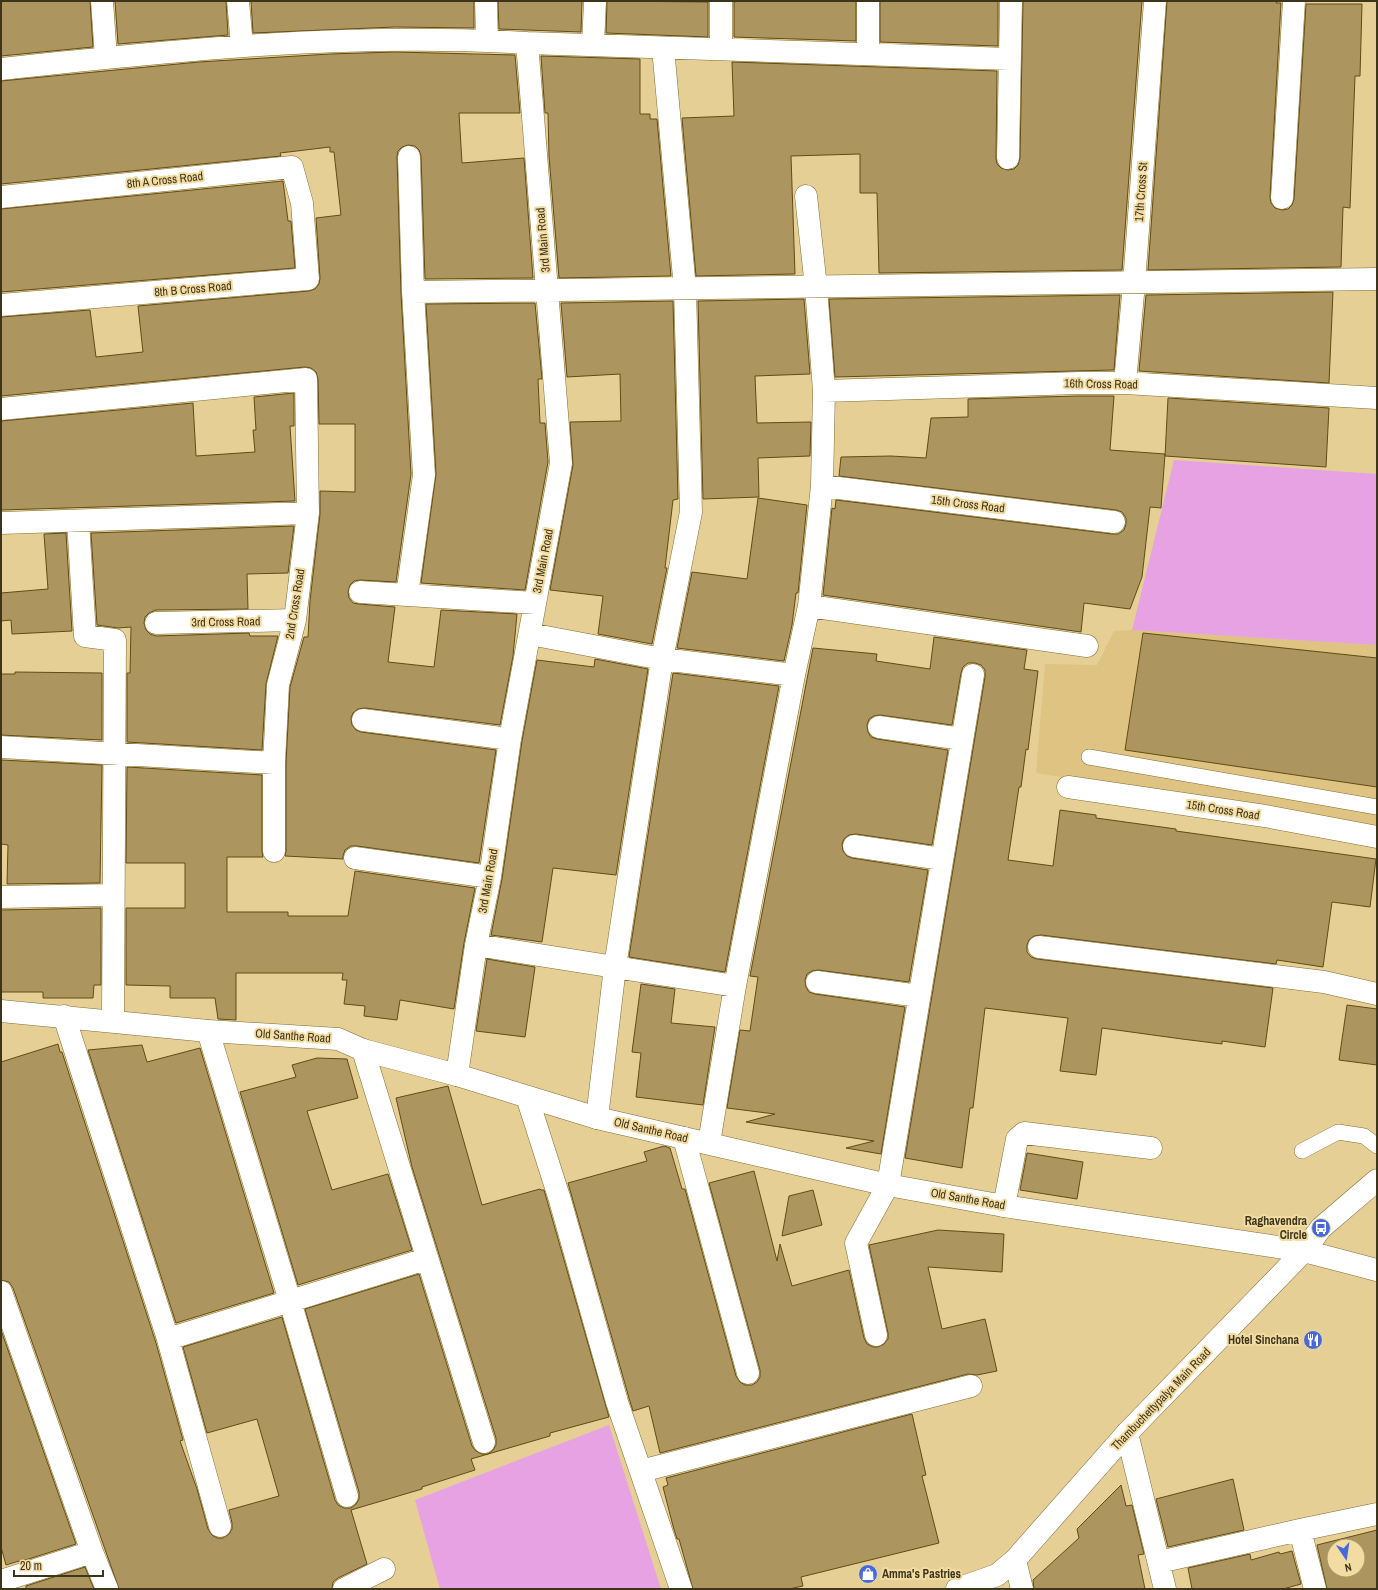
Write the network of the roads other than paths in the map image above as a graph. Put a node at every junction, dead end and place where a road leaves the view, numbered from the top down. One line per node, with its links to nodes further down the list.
1 (102, 1): 17 (street)
2 (238, 1): 13 (street)
3 (486, 1): 10 (street)
4 (595, 1): 12 (street)
5 (721, 1): 15 (street)
6 (868, 1): 16 (street)
7 (1011, 1): 18 (street)
8 (1155, 1): 27 (street, 17th Cross St)
9 (1294, 1): 24 (street)
10 (487, 41): 11 (street); 13 (street)
11 (527, 43): 12 (street); 30 (street, 3rd Main Road)
12 (593, 45): 14 (street)
13 (242, 46): 17 (street)
14 (663, 48): 15 (street); 29 (street)
15 (721, 50): 16 (street)
16 (868, 54): 18 (street)
17 (106, 58): 19 (street)
18 (1010, 59): 21 (street)
19 (1, 69)
20 (409, 157): 31 (street)
21 (1008, 158)
22 (806, 196): 28 (street)
23 (1, 197): 25 (street, 8th A Cross Road)
24 (1282, 198)
25 (302, 203): 32 (street, 8th B Cross Road)
26 (1377, 279): 27 (street)
27 (1134, 283): 28 (street); 33 (street, 17th Cross St)
28 (816, 287): 29 (street); 34 (street)
29 (685, 288): 30 (street); 50 (street)
30 (547, 291): 31 (street); 44 (street, 3rd Main Road)
31 (413, 292): 43 (street)
32 (1, 305)
33 (1125, 384): 34 (street, 16th Cross Road); 35 (street, 16th Cross Road)
34 (824, 391): 37 (street)
35 (1377, 398)
36 (1, 409): 38 (street, 2nd Cross Road)
37 (822, 486): 40 (street, 15th Cross Road); 45 (street)
38 (308, 513): 39 (street); 46 (street, 2nd Cross Road)
39 (78, 522): 41 (street); 58 (street)
40 (1114, 522)
41 (1, 523)
42 (360, 592): 43 (street)
43 (407, 595): 44 (street)
44 (535, 603): 48 (street, 3rd Main Road)
45 (809, 606): 49 (street); 51 (street)
46 (295, 620): 47 (street, 3rd Cross Road); 60 (street, 2nd Cross Road)
47 (156, 623)
48 (530, 634): 50 (street); 56 (street, 3rd Main Road)
49 (1087, 646)
50 (662, 659): 51 (street); 73 (street)
51 (794, 675): 75 (street)
52 (973, 675): 55 (street)
53 (363, 720): 56 (street)
54 (879, 727): 55 (street)
55 (962, 738): 67 (street)
56 (510, 739): 68 (street, 3rd Main Road)
57 (1, 747): 58 (street)
58 (114, 754): 60 (street); 69 (street)
59 (1089, 757): 62 (lane)
60 (274, 763): 65 (street, 2nd Cross Road)
61 (1068, 787): 63 (street, 15th Cross Road)
62 (1377, 807)
63 (1377, 837)
64 (854, 846): 67 (street)
65 (274, 851)
66 (355, 858): 68 (street)
67 (942, 859): 77 (street)
68 (490, 877): 71 (street, 3rd Main Road)
69 (113, 895): 70 (street); 80 (street)
70 (1, 896)
71 (476, 945): 73 (street); 83 (street, 3rd Main Road)
72 (1039, 947): 76 (street)
73 (615, 967): 75 (street); 85 (street)
74 (817, 982): 77 (street)
75 (735, 986): 87 (street)
76 (1377, 994)
77 (919, 996): 92 (street)
78 (1, 1011): 79 (street, Old Santhe Road)
79 (64, 1016): 80 (street, Old Santhe Road); 100 (street)
80 (113, 1021): 81 (street, Old Santhe Road)
81 (208, 1031): 82 (street, Old Santhe Road); 98 (street)
82 (363, 1050): 83 (street, Old Santhe Road); 95 (street)
83 (457, 1075): 84 (street, Old Santhe Road)
84 (527, 1097): 85 (street, Old Santhe Road); 105 (street)
85 (598, 1118): 86 (street, Old Santhe Road)
86 (684, 1138): 87 (street, Old Santhe Road); 101 (street)
87 (709, 1143): 92 (street, Old Santhe Road)
88 (1377, 1146): 90 (lane)
89 (1151, 1148): 93 (street)
90 (1302, 1151)
91 (1377, 1180): 94 (street, Thambuchettypalya Main Road)
92 (888, 1185): 93 (street, Old Santhe Road); 99 (street)
93 (1004, 1206): 94 (street, Old Santhe Road)
94 (1304, 1251): 96 (street, Old Santhe Road); 103 (street, Thambuchettypalya Main Road)
95 (426, 1259): 98 (street); 104 (street)
96 (1377, 1270)
97 (1, 1292): 110 (street)
98 (290, 1301): 100 (street); 106 (street)
99 (876, 1335)
100 (168, 1339): 108 (street)
101 (748, 1373)
102 (971, 1386): 105 (street)
103 (1127, 1433): 111 (street, Thambuchettypalya Main Road); 112 (street)
104 (484, 1442)
105 (641, 1471): 117 (street)
106 (347, 1496)
107 (1377, 1514): 109 (street)
108 (220, 1526)
109 (1300, 1530): 112 (street); 121 (street)
110 (92, 1552): 114 (street); 115 (street)
111 (1015, 1560): 118 (street, Thambuchettypalya Main Road); 119 (street)
112 (1158, 1562): 120 (street)
113 (384, 1569): 116 (street)
114 (1, 1581)
115 (107, 1589)
116 (344, 1589)
117 (681, 1589)
118 (957, 1589)
119 (1022, 1589)
120 (1165, 1589)
121 (1315, 1589)

